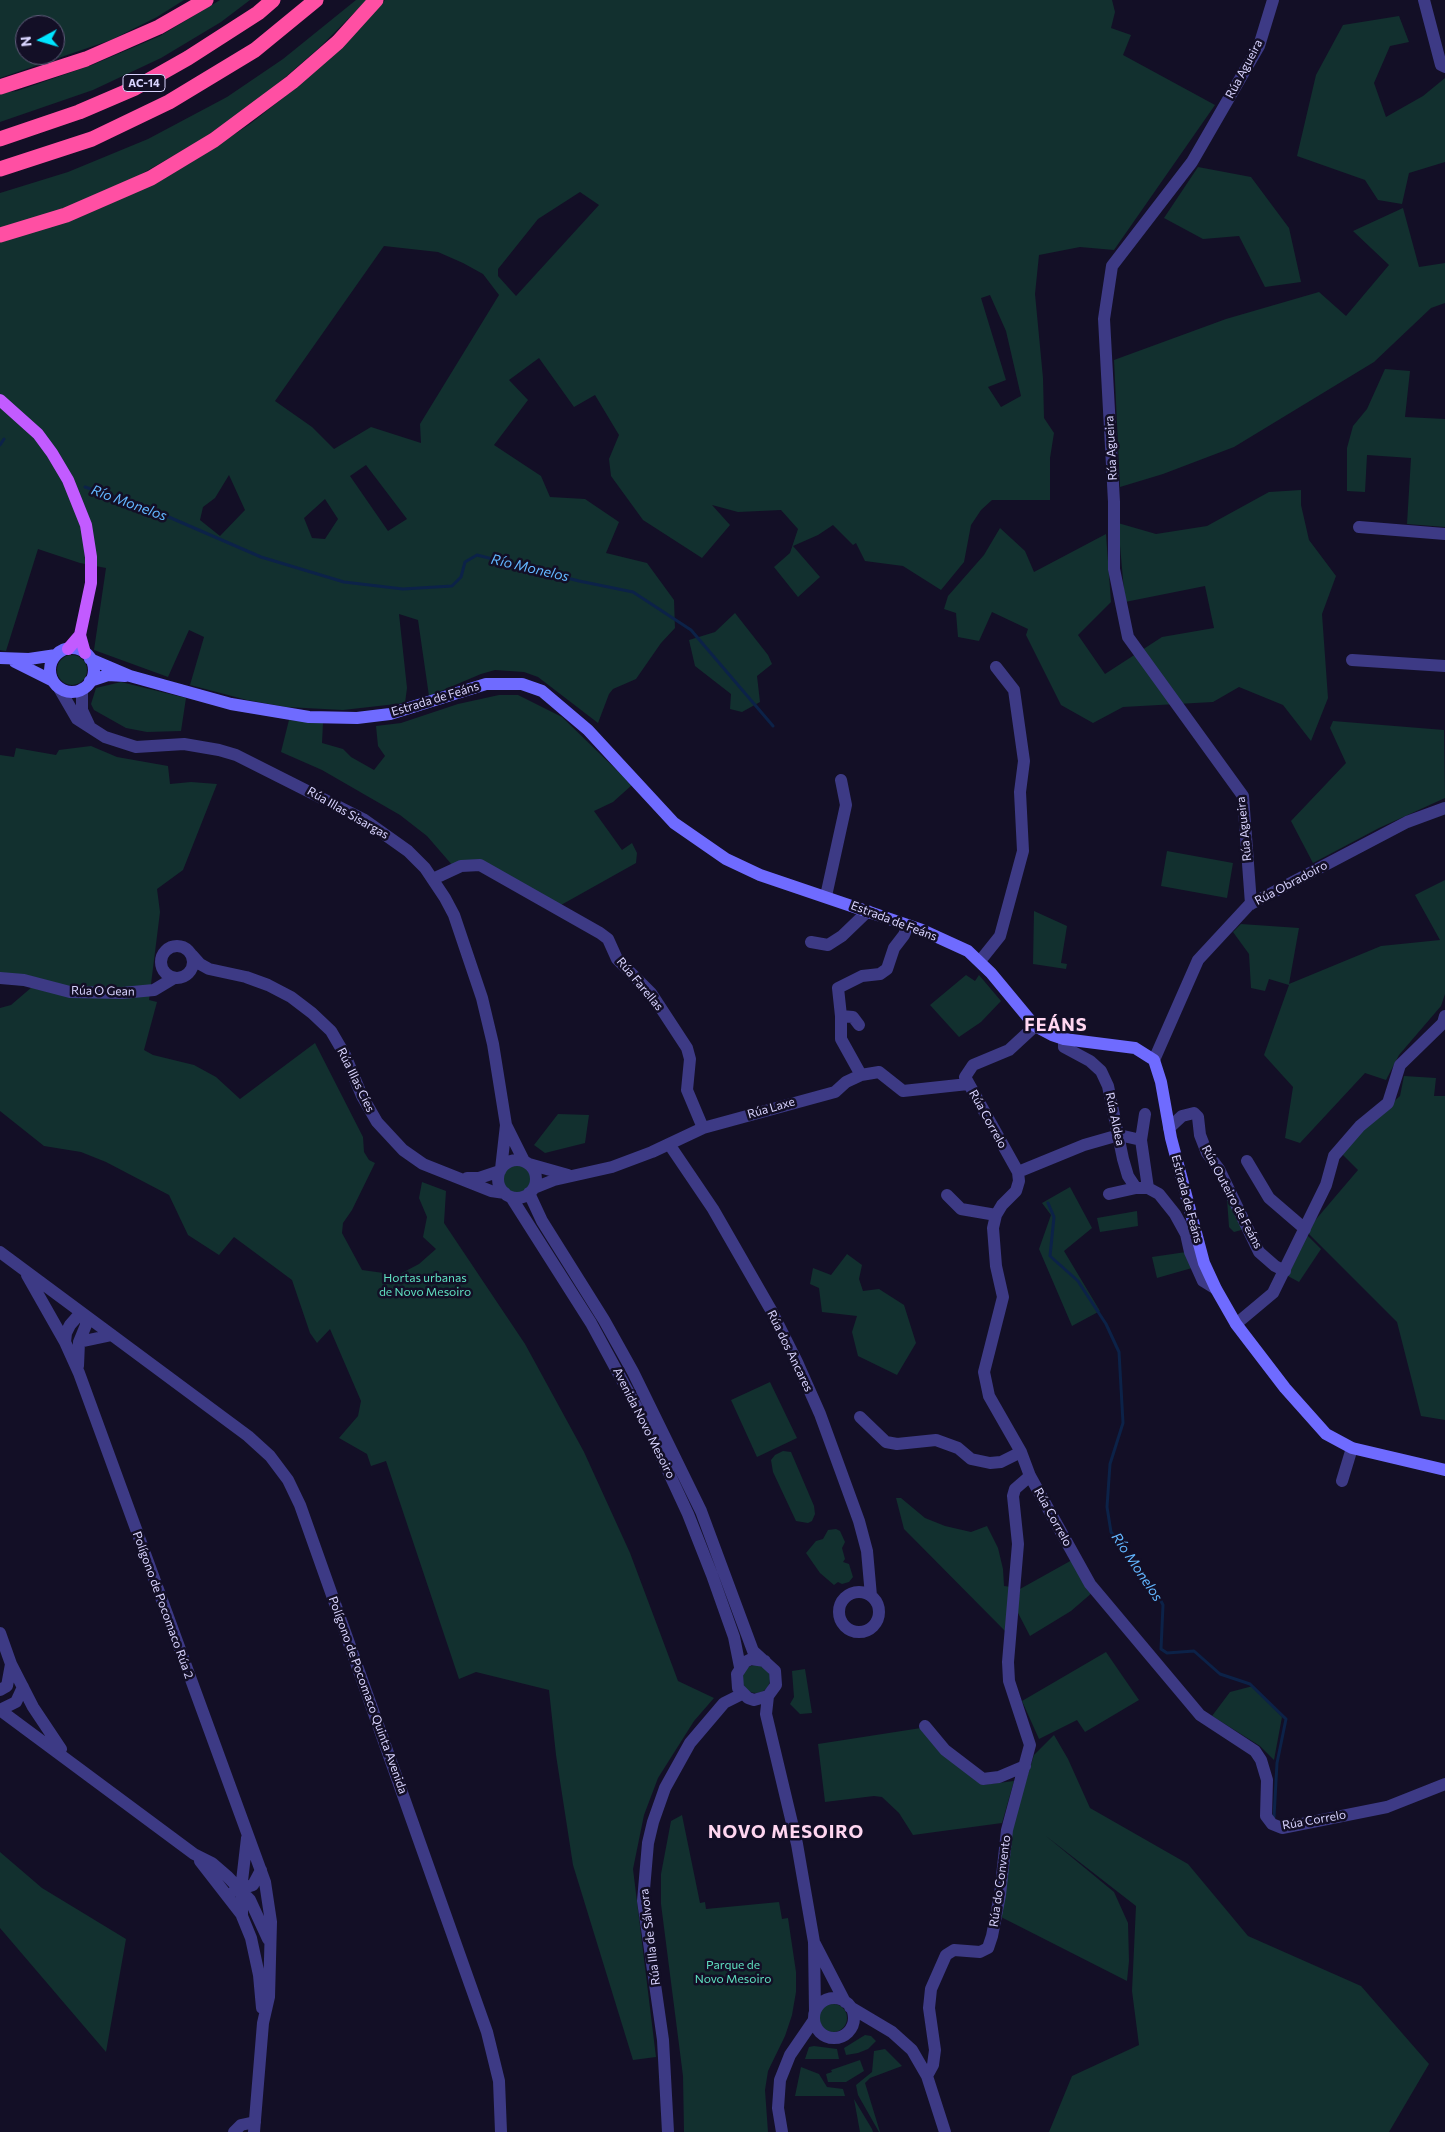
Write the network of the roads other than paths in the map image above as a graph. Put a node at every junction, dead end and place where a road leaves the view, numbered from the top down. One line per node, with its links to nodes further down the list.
1 (206, 0): 8 (highway)
2 (273, 0): 9 (highway, AC-14)
3 (316, 0): 10 (highway, AC-14)
4 (376, 0): 11 (highway)
5 (1273, 0): 31 (street, Rúa Agueira)
6 (1424, 0): 7 (street)
7 (1445, 67)
8 (0, 87)
9 (0, 139)
10 (0, 168)
11 (0, 235)
12 (0, 400): 15 (main road)
13 (1359, 527): 14 (street)
14 (1445, 534)
15 (80, 635): 16 (main road); 18 (main road)
16 (68, 648): 17 (street); 18 (street, Estrada de Feáns)
17 (56, 655): 19 (street); 24 (street)
18 (88, 656): 23 (street, Estrada de Feáns); 25 (street)
19 (3, 659): 24 (street)
20 (1352, 660): 21 (street)
21 (1445, 666)
22 (996, 667): 36 (street)
23 (130, 676): 25 (street, Estrada de Feáns); 30 (street, Estrada de Feáns)
24 (56, 684): 25 (street, Estrada de Feáns); 26 (street, Rúa Illas Sisargas)
25 (86, 685): 26 (street)
26 (91, 729): 29 (street, Rúa Illas Sisargas)
27 (841, 780): 30 (street)
28 (1445, 808): 31 (street, Rúa Obradoiro)
29 (433, 879): 50 (street, Rúa Illas Sisargas); 51 (street, Rúa Farellas)
30 (826, 896): 32 (street, Estrada de Feáns)
31 (1251, 904): 46 (street, Rúa Obradoiro)
32 (868, 911): 33 (street, Estrada de Feáns); 34 (street)
33 (908, 925): 36 (street, Estrada de Feáns); 41 (street)
34 (811, 942)
35 (192, 955): 37 (street, Rúa Illas Cíes); 38 (street); 40 (street, Rúa Illas Cíes)
36 (980, 961): 44 (street, Estrada de Feáns)
37 (219, 972): 38 (street, Rúa Illas Cíes); 61 (street, Rúa Illas Cíes)
38 (188, 975): 40 (street, Rúa Illas Cíes)
39 (0, 978): 40 (street, Rúa O Gean)
40 (174, 978)
41 (842, 1016): 43 (street); 47 (street)
42 (1444, 1021): 68 (street)
43 (859, 1025)
44 (1035, 1026): 45 (street, Estrada de Feáns); 48 (street, Rúa Correlo)
45 (1064, 1039): 46 (street, Estrada de Feáns); 53 (street, Rúa Aldea)
46 (1154, 1060): 52 (street, Estrada de Feáns)
47 (862, 1075): 48 (street); 51 (street, Rúa Laxe)
48 (968, 1084): 59 (street, Rúa Correlo)
49 (1145, 1114): 54 (street)
50 (506, 1125): 57 (street, Rúa Illas Sisargas); 58 (street, Rúa Illas Sisargas)
51 (703, 1128): 55 (street, Rúa Laxe)
52 (1169, 1128): 71 (street, Rúa Outeiro de Feáns); 72 (street, Estrada de Feáns)
53 (1119, 1135): 54 (street); 59 (street); 62 (street, Rúa Aldea)
54 (1141, 1140): 62 (street)
55 (669, 1144): 60 (street, Rúa Laxe); 85 (street, Rúa dos Ancares)
56 (1247, 1161): 68 (street)
57 (526, 1163): 58 (street); 60 (street, Rúa Laxe); 63 (street)
58 (500, 1170): 61 (street, Rúa Illas Cíes); 65 (street)
59 (1018, 1172): 67 (street, Rúa Correlo)
60 (570, 1176): 63 (street, Rúa Laxe)
61 (465, 1178): 65 (street, Rúa Illas Cíes)
62 (1142, 1188): 64 (street); 72 (street)
63 (532, 1191): 65 (street); 89 (street, Avenida Novo Mesoiro)
64 (1109, 1194)
65 (508, 1195): 91 (street, Avenida Novo Mesoiro)
66 (947, 1195): 67 (street)
67 (996, 1215): 81 (street, Rúa Correlo)
68 (1305, 1229): 71 (street)
69 (0, 1252): 70 (street, Polígono de Pocomaco Quinta Avenida)
70 (25, 1271): 73 (street, Polígono de Pocomaco Quinta Avenida); 76 (street, Polígono de Pocomaco Rúa 2)
71 (1285, 1271): 74 (street)
72 (1216, 1289): 74 (street, Estrada de Feáns)
73 (86, 1316): 75 (street, Polígono de Pocomaco Quinta Avenida); 76 (street); 77 (street, Polígono de Pocomaco Rúa 2)
74 (1236, 1324): 80 (street, Estrada de Feáns)
75 (112, 1335): 77 (street); 123 (street, Polígono de Pocomaco Quinta Avenida)
76 (65, 1342): 78 (street, Polígono de Pocomaco Rúa 2)
77 (79, 1342): 78 (street, Polígono de Pocomaco Rúa 2)
78 (79, 1373): 103 (street, Polígono de Pocomaco Rúa 2)
79 (860, 1417): 81 (street)
80 (1352, 1448): 82 (street, Estrada de Feáns); 84 (street)
81 (1021, 1452): 83 (street, Rúa Correlo)
82 (1445, 1470)
83 (1030, 1476): 101 (street, Rúa do Convento); 102 (street, Rúa Correlo)
84 (1342, 1481)
85 (868, 1576): 86 (street, Rúa dos Ancares); 87 (street, Rúa dos Ancares)
86 (858, 1592): 87 (street); 87 (street, Rúa dos Ancares)
87 (871, 1596)
88 (0, 1632): 90 (street)
89 (765, 1661): 91 (street); 95 (street)
90 (12, 1664): 92 (street); 93 (street)
91 (738, 1671): 94 (street); 96 (street, Rúa Illa de Sálvora)
92 (23, 1687): 97 (street); 100 (street)
93 (4, 1688): 97 (street)
94 (745, 1696): 95 (street); 96 (street, Rúa Illa de Sálvora); 98 (street)
95 (768, 1696): 98 (street)
96 (724, 1703): 124 (street, Rúa Illa de Sálvora)
97 (0, 1710): 100 (street)
98 (766, 1714): 111 (street)
99 (925, 1726): 101 (street)
100 (66, 1758): 104 (street)
101 (1025, 1766): 120 (street, Rúa do Convento)
102 (1445, 1784)
103 (247, 1836): 105 (street, Polígono de Pocomaco Rúa 2); 107 (street, Polígono de Pocomaco Rúa 2)
104 (194, 1854): 106 (street); 108 (street)
105 (244, 1859): 106 (street); 109 (street, Polígono de Pocomaco Rúa 2)
106 (212, 1863): 109 (street)
107 (261, 1870): 109 (street); 112 (street, Polígono de Pocomaco Rúa 2)
108 (222, 1887): 109 (street); 110 (street)
109 (241, 1890): 110 (street, Polígono de Pocomaco Rúa 2); 112 (street)
110 (242, 1916): 115 (street)
111 (814, 1942): 113 (street); 114 (street)
112 (271, 1946): 115 (street, Polígono de Pocomaco Rúa 2)
113 (847, 2004): 114 (street); 116 (street); 117 (street)
114 (814, 2016): 118 (street); 119 (street)
115 (263, 2023): 121 (street)
116 (877, 2024): 117 (street); 120 (street)
117 (850, 2030): 118 (street)
118 (823, 2035): 119 (street)
119 (801, 2040): 125 (street)
120 (927, 2076): 126 (street)
121 (254, 2127): 122 (street)
122 (234, 2132)
123 (501, 2132)
124 (668, 2132)
125 (782, 2132)
126 (945, 2132)

